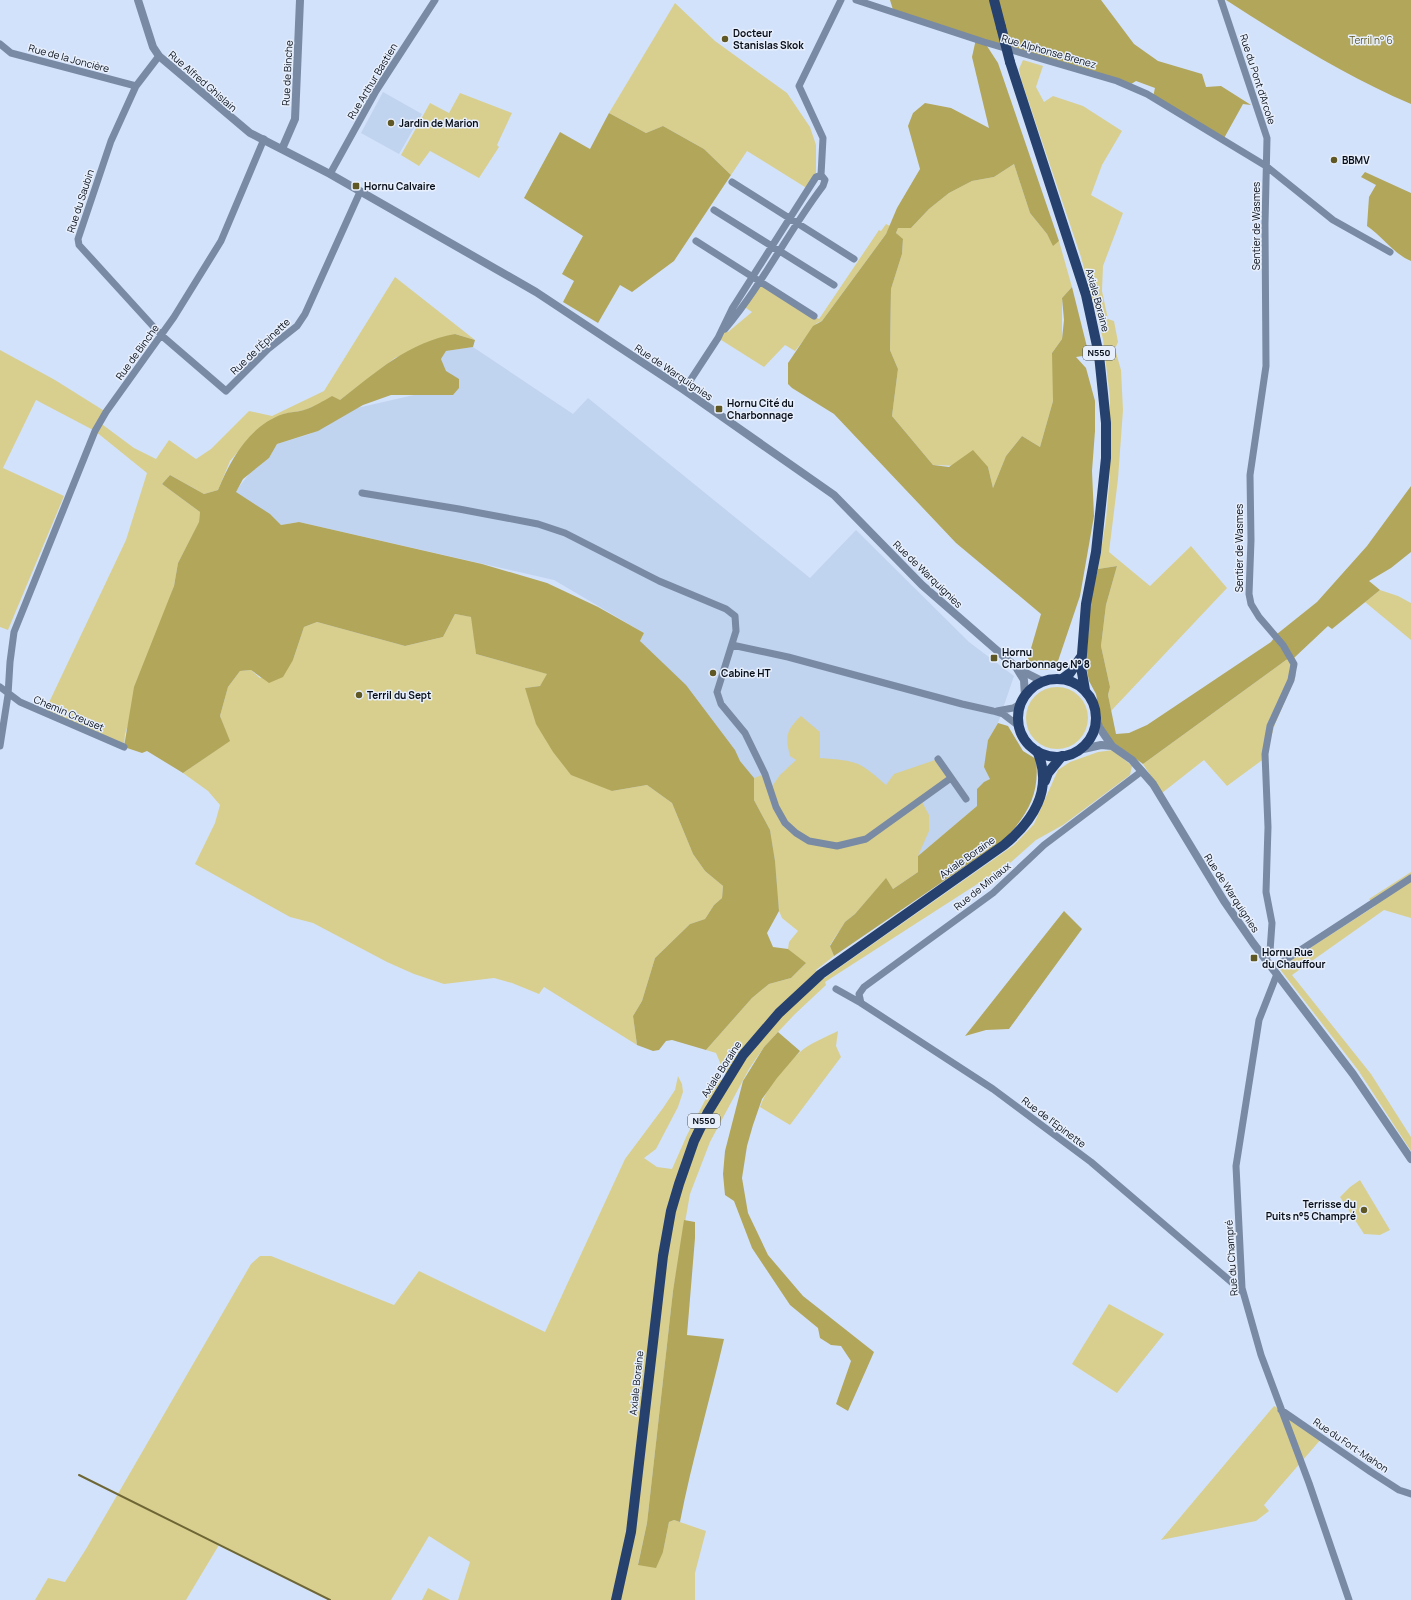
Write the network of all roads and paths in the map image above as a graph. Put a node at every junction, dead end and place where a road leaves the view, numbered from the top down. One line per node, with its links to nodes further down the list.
1 (138, 0): 9 (street, Rue Alfred Ghislain)
2 (300, 0): 12 (street, Rue de Binche)
3 (435, 0): 14 (street, Rue Arthur Bastien)
4 (841, 0): 15 (street)
5 (856, 0): 13 (street, Rue Alphonse Brenez)
6 (994, 0): 37 (main road, Axiale Boraine / N550, bridge)
7 (1221, 0): 13 (street, Rue du Pont d'Arcole)
8 (0, 44): 10 (street, Rue de la Joncière)
9 (159, 56): 10 (street, Rue du Saubin); 11 (street, Rue Alfred Ghislain)
10 (136, 86): 32 (street, Rue du Saubin)
11 (264, 139): 12 (street); 32 (street, Rue de Binche)
12 (282, 149): 14 (street, Rue de Warquignies)
13 (1266, 166): 26 (street, Rue Alphonse Brenez); 60 (street, Sentier de Wasmes)
14 (330, 174): 19 (street, Rue de Warquignies)
15 (821, 175): 17 (street); 18 (street)
16 (732, 182): 21 (street)
17 (811, 185): 18 (street); 21 (street)
18 (822, 187): 22 (street)
19 (360, 192): 32 (street, Rue de l'Épinette); 34 (street, Rue de Warquignies)
20 (714, 210): 24 (street)
21 (790, 219): 22 (street); 24 (street)
22 (797, 223): 25 (street); 27 (street)
23 (696, 241): 28 (street)
24 (772, 246): 25 (street); 28 (street)
25 (779, 251): 29 (street); 30 (street)
26 (1390, 252)
27 (854, 259)
28 (752, 277): 29 (street); 33 (street)
29 (759, 281): 31 (street); 33 (street)
30 (834, 285)
31 (814, 316)
32 (161, 335): 43 (street, Rue de Binche)
33 (718, 338): 34 (street)
34 (684, 390): 38 (street, Rue de Warquignies)
35 (362, 494): 36 (street)
36 (732, 646): 45 (street); 56 (street)
37 (1082, 656): 39 (main road); 42 (main road, Axiale Boraine)
38 (1016, 667): 40 (street); 44 (street)
39 (1062, 679): 40 (main road); 42 (main road)
40 (1044, 682): 44 (main road)
41 (0, 687): 43 (street, Chemin Creuset)
42 (1085, 690): 46 (main road)
43 (8, 695): 48 (street, Rue de Binche); 50 (street, Chemin Creuset)
44 (1023, 700): 45 (street); 47 (main road)
45 (993, 711): 47 (street)
46 (1096, 716): 49 (street, Rue de Warquignies); 51 (main road)
47 (1020, 727): 52 (main road, Axiale Boraine)
48 (0, 746)
49 (1112, 746): 51 (street); 55 (street, Rue de Warquignies)
50 (124, 747)
51 (1079, 750): 53 (main road)
52 (1037, 751): 53 (main road); 57 (main road, Axiale Boraine / N550)
53 (1062, 756): 57 (main road)
54 (938, 759): 56 (street)
55 (1142, 771): 60 (street, Rue de Warquignies); 63 (street, Rue de Miniaux)
56 (951, 778): 58 (street)
57 (1044, 783): 68 (main road, Axiale Boraine / N550)
58 (966, 799)
59 (1411, 878): 61 (street)
60 (1266, 959): 61 (street, Rue de Warquignies)
61 (1275, 971): 64 (street, Rue de Warquignies); 65 (street, Rue du Champré)
62 (836, 989): 63 (street, Rue de l'Epinette)
63 (861, 1003): 65 (street, Rue de l'Epinette)
64 (1411, 1159)
65 (1242, 1292): 66 (street, Rue du Champré)
66 (1282, 1410): 67 (street, Rue du Fort-Mahon); 69 (street, Rue du Champré)
67 (1411, 1494)
68 (616, 1600)
69 (1349, 1600)

